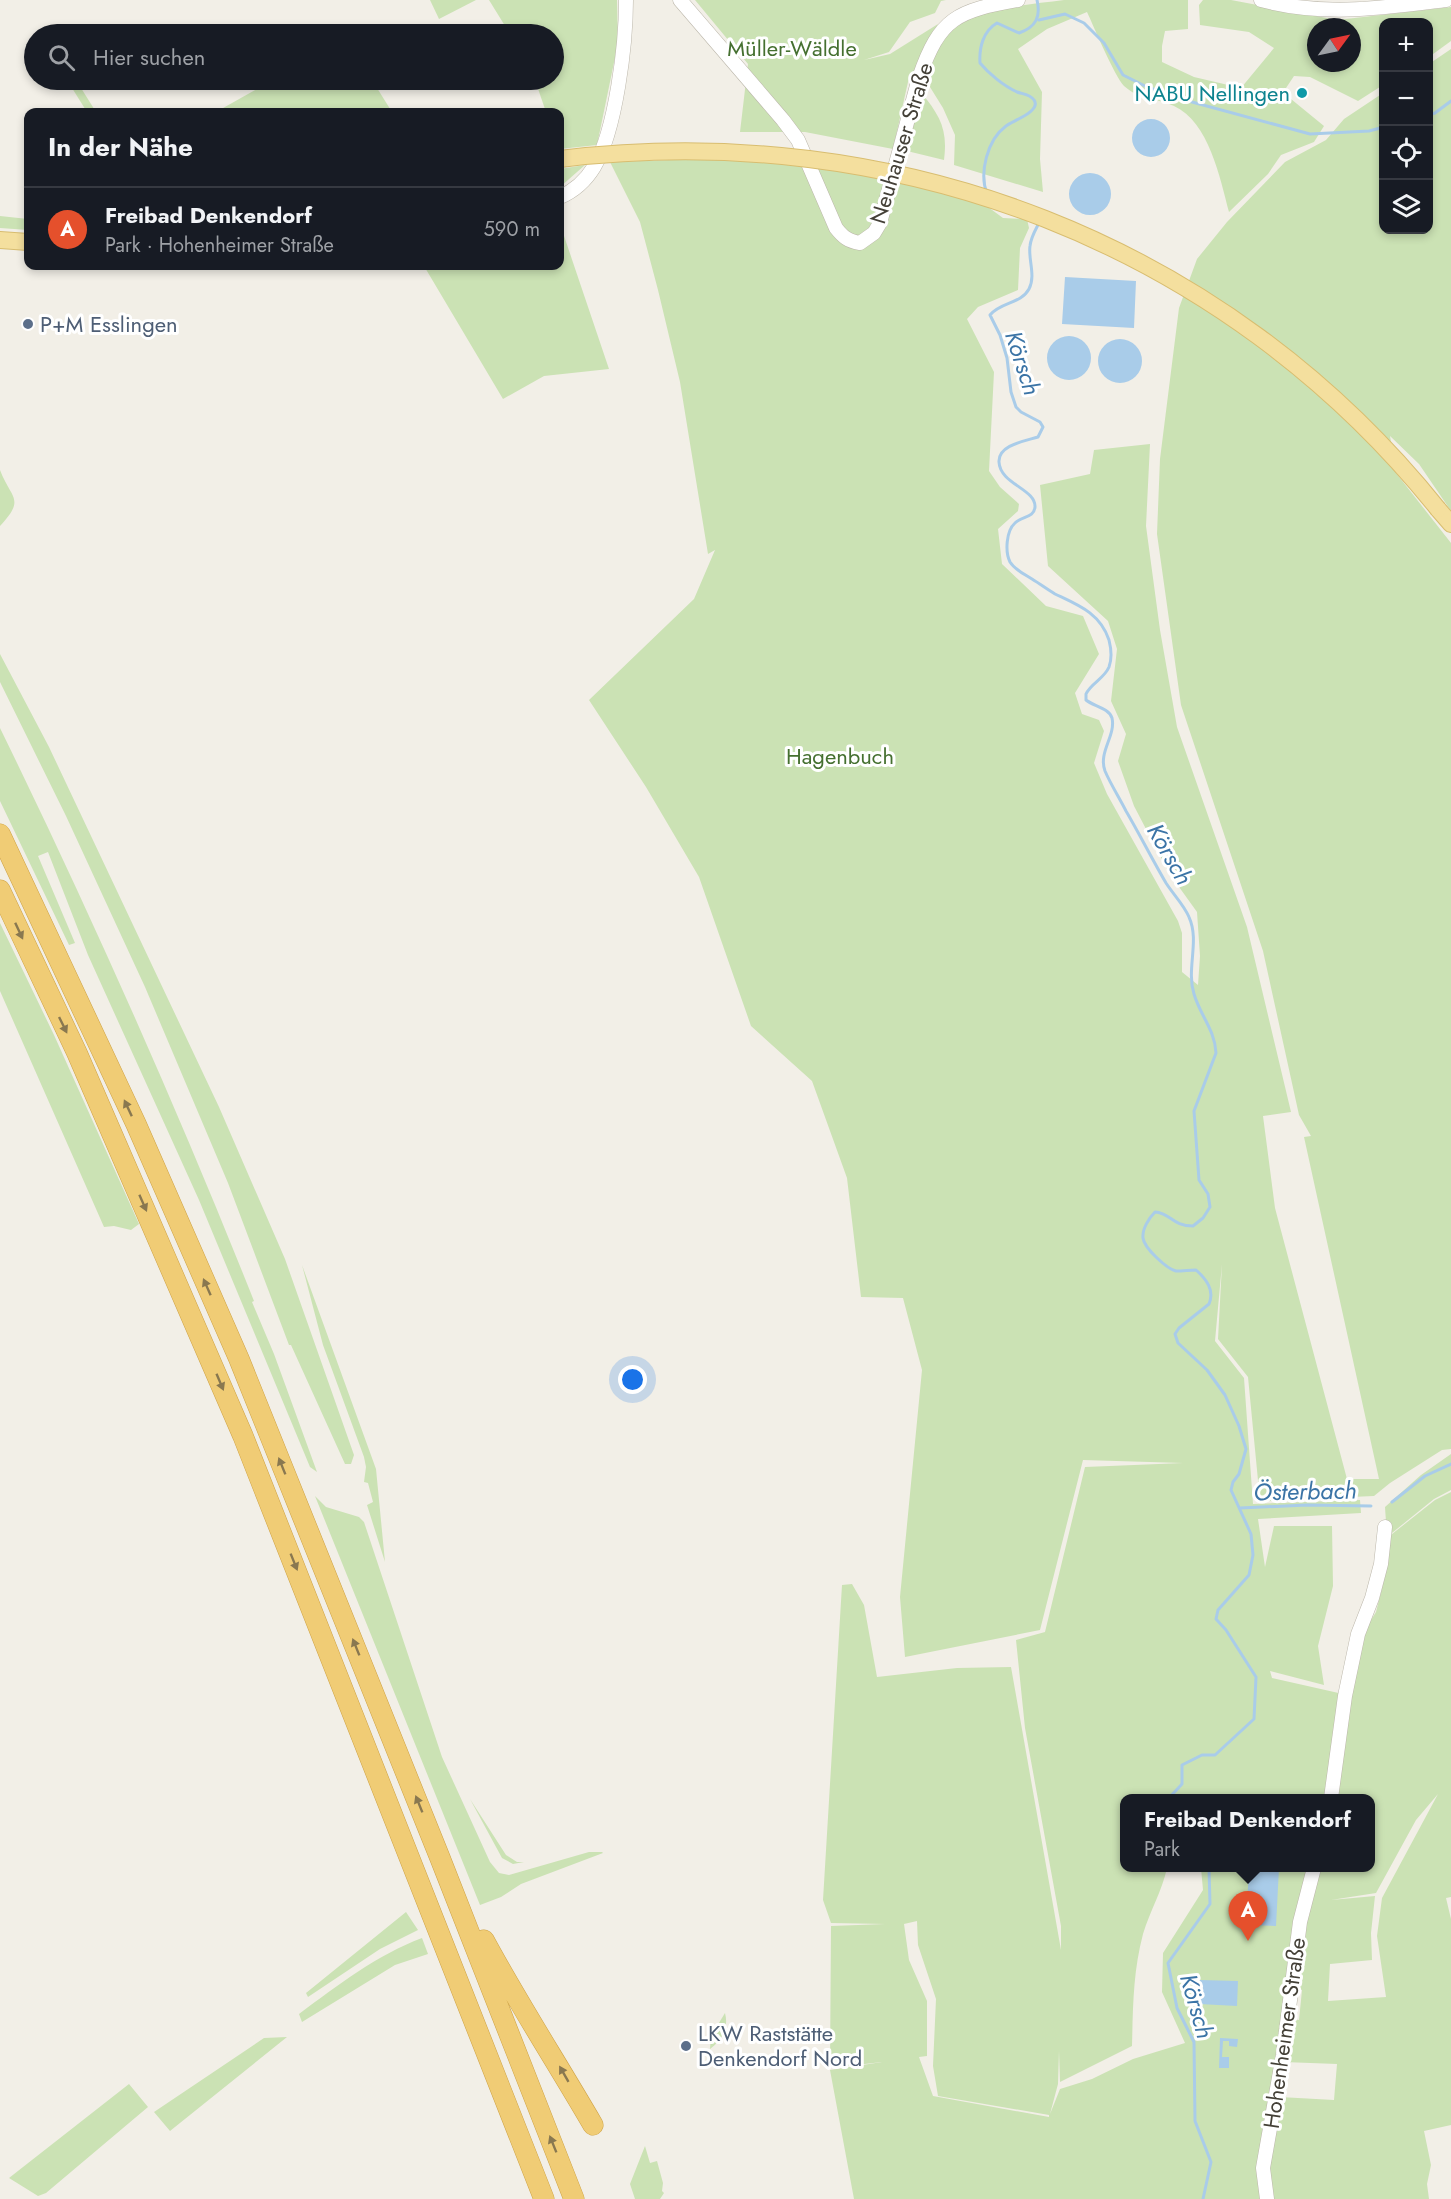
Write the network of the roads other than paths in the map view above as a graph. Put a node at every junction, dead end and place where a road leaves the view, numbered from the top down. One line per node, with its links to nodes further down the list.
1 (626, 0): 7 (street)
2 (680, 0): 3 (street, Neuhauser Straße)
3 (1018, 0)
4 (1261, 0): 5 (street)
5 (1446, 0)
6 (564, 159): 10 (main road, bridge)
7 (564, 194)
8 (0, 240): 9 (main road)
9 (24, 242)
10 (1451, 524)
11 (0, 834): 15 (highway, one-way to 11)
12 (0, 890): 18 (highway, one-way to 18)
13 (1384, 1527): 14 (street)
14 (1332, 1794)
15 (440, 1858): 17 (highway, one-way to 15); 19 (highway, one-way to 15)
16 (1313, 1872): 20 (street, Hohenheimer Straße)
17 (593, 2125)
18 (544, 2199)
19 (574, 2199)
20 (1267, 2199)

